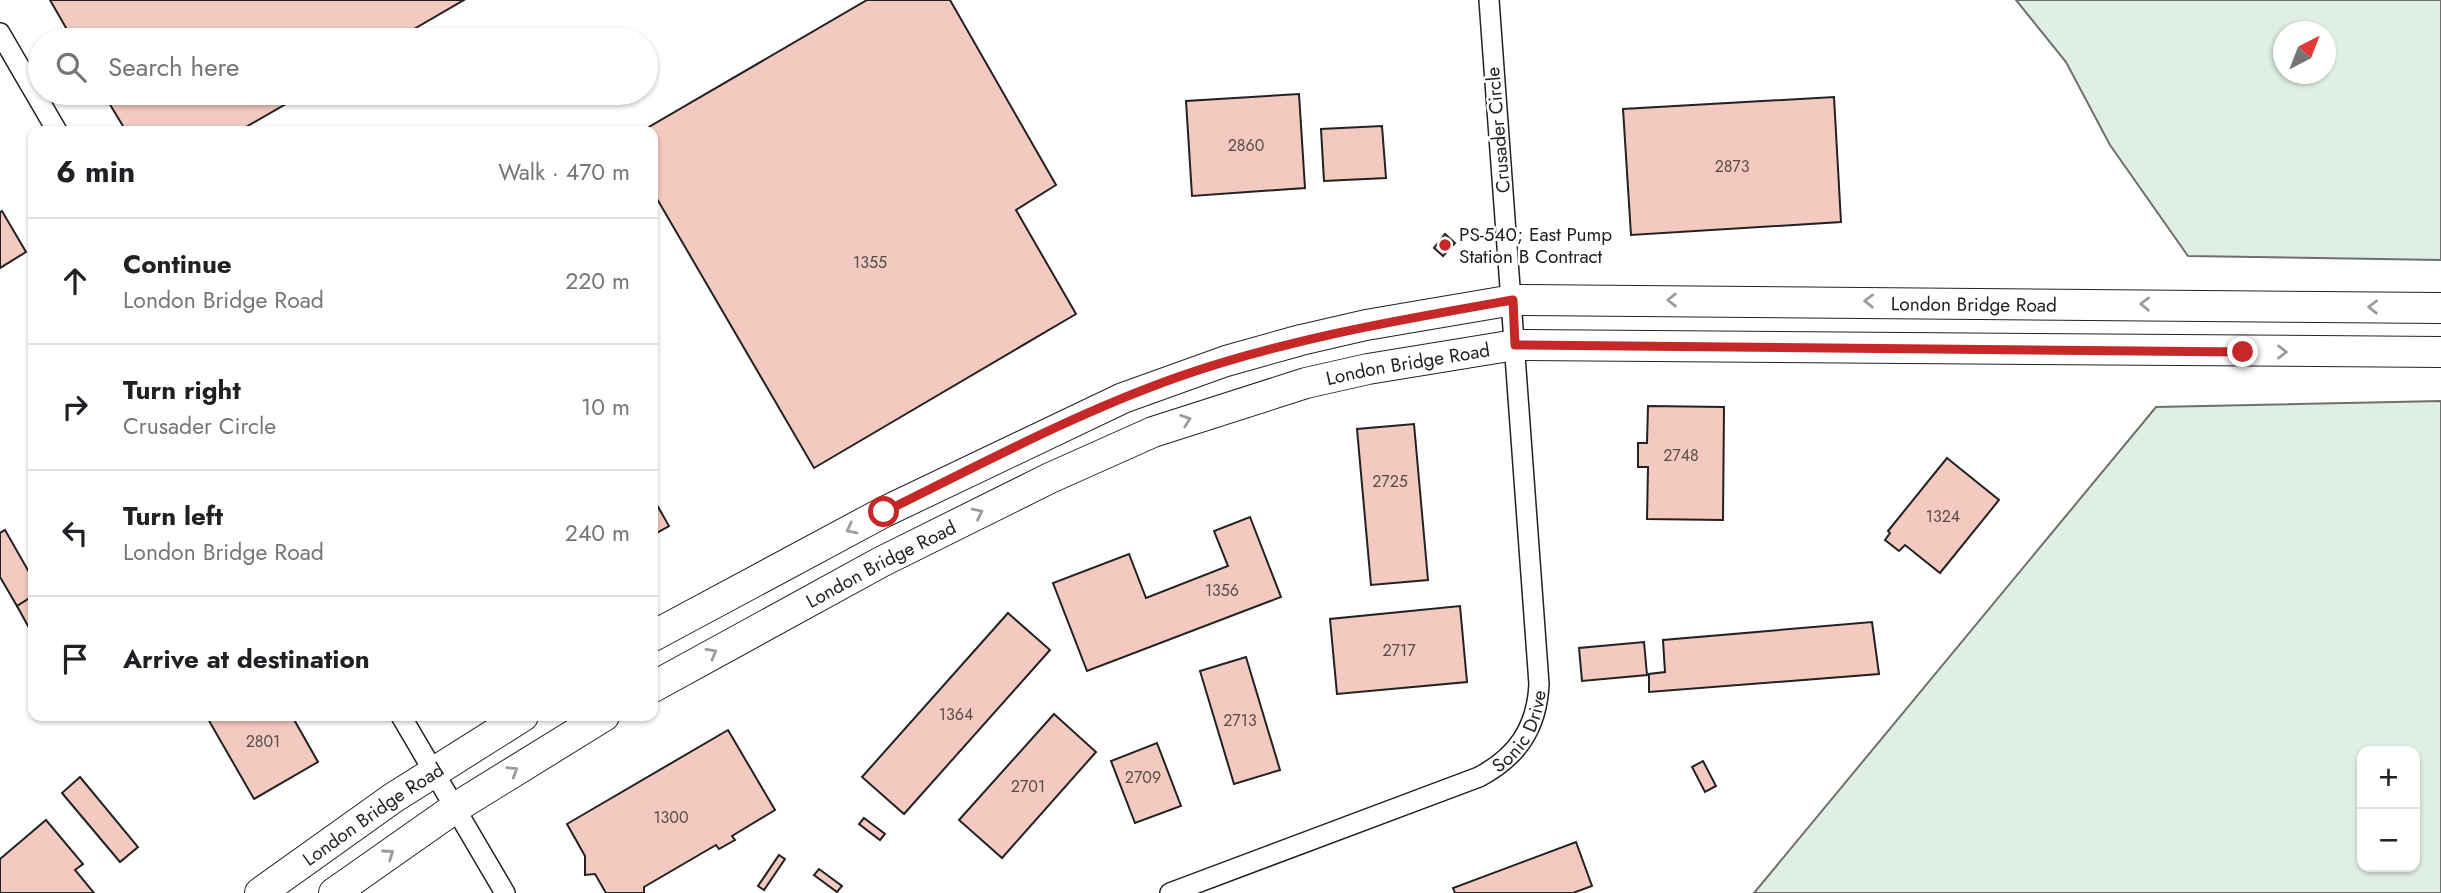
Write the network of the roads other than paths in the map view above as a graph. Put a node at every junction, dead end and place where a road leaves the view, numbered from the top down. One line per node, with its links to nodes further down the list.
1 (1489, 0): 6 (street, Crusader Circle)
2 (0, 33): 3 (street)
3 (28, 81)
4 (42, 105): 5 (street)
5 (54, 126)
6 (1513, 300): 7 (main road, London Bridge Road, one-way to 6); 8 (street, Crusader Circle); 10 (main road, London Bridge Road, one-way to 10)
7 (2441, 308)
8 (1515, 345): 9 (main road, London Bridge Road, one-way to 9); 11 (main road, London Bridge Road, one-way to 8); 20 (street, Sonic Drive)
9 (2441, 352)
10 (658, 633)
11 (658, 684)
12 (404, 721): 15 (street)
13 (515, 721): 15 (main road, London Bridge Road)
14 (596, 721): 16 (main road, one-way to 14)
15 (434, 772): 16 (street); 17 (main road, London Bridge Road)
16 (455, 808): 18 (main road, one-way to 16); 19 (street)
17 (260, 893)
18 (334, 893)
19 (505, 893)
20 (1170, 893)

